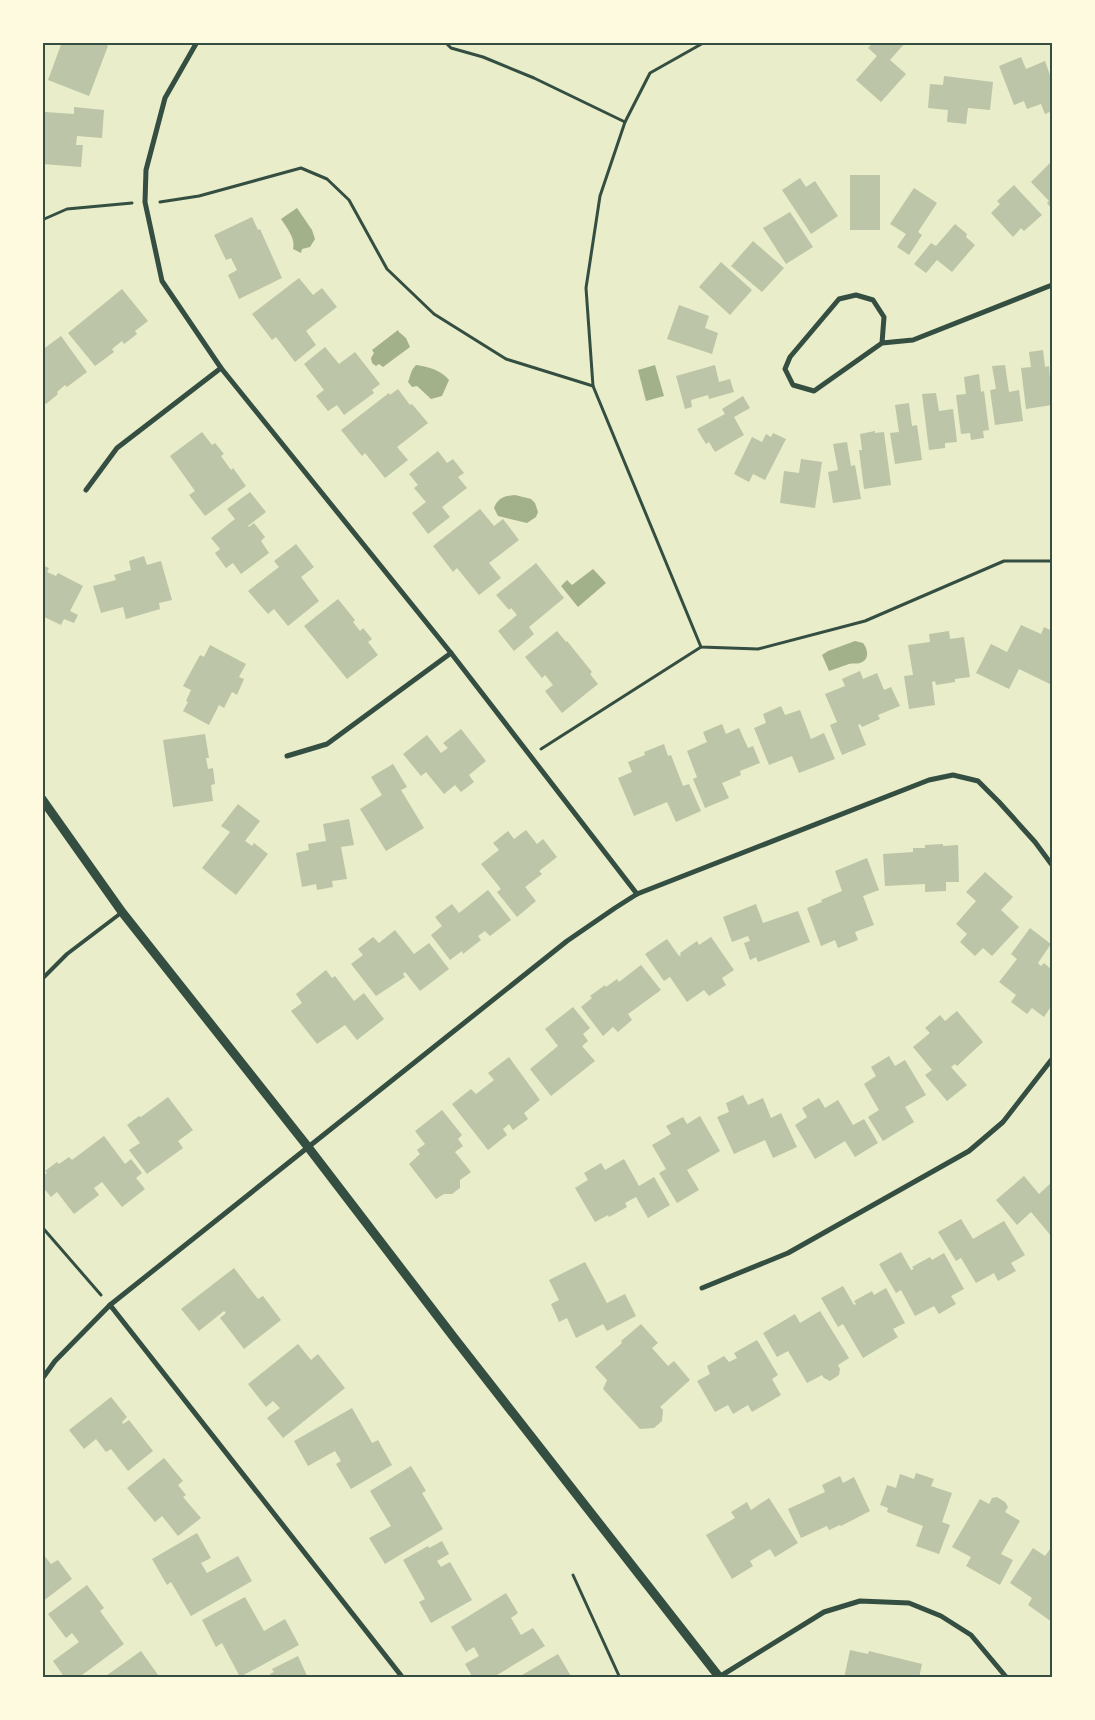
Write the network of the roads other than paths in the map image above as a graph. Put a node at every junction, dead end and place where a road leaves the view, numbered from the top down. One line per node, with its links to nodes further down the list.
1 (197, 42): 4 (street)
2 (1052, 285): 3 (street)
3 (882, 343): 3 (street)
4 (221, 368): 5 (street); 6 (street)
5 (86, 490)
6 (451, 653): 7 (street); 10 (street)
7 (287, 756)
8 (42, 799): 11 (street)
9 (1052, 865): 10 (street)
10 (637, 894): 14 (street)
11 (122, 912): 12 (lane); 14 (street)
12 (42, 979)
13 (1052, 1059): 15 (street)
14 (308, 1146): 16 (street); 18 (street)
15 (702, 1288)
16 (110, 1305): 17 (street); 19 (street)
17 (42, 1379)
18 (719, 1677): 20 (street)
19 (403, 1678)
20 (1007, 1678)

